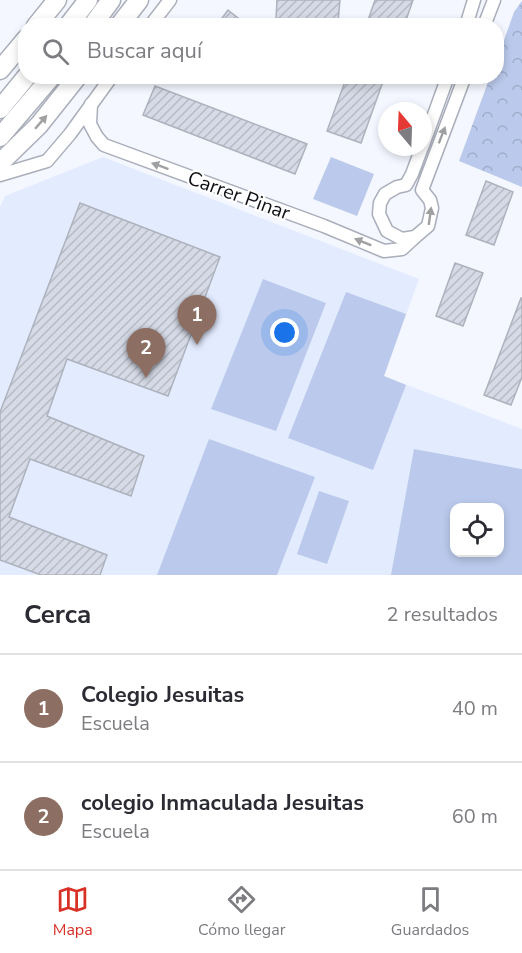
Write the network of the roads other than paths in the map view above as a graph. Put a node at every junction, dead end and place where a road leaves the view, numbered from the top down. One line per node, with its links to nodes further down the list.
1 (57, 0): 8 (main road)
2 (88, 0): 9 (main road)
3 (111, 0): 10 (main road)
4 (139, 0): 11 (main road)
5 (170, 0): 12 (street)
6 (474, 0): 13 (street)
7 (494, 0): 14 (street)
8 (42, 18)
9 (74, 18)
10 (98, 18)
11 (125, 18)
12 (156, 18)
13 (468, 18)
14 (487, 18)
15 (18, 49): 16 (main road)
16 (0, 70)
17 (20, 84): 24 (main road)
18 (44, 84): 26 (main road)
19 (72, 84): 28 (main road, one-way to 19)
20 (106, 84): 23 (street)
21 (445, 84): 25 (street)
22 (462, 84): 30 (street, one-way to 22)
23 (91, 104): 29 (street); 30 (street, Carrer Pinar, one-way to 23)
24 (0, 109)
25 (432, 121)
26 (0, 137)
27 (419, 156): 30 (street)
28 (0, 163)
29 (0, 175)
30 (415, 237)

